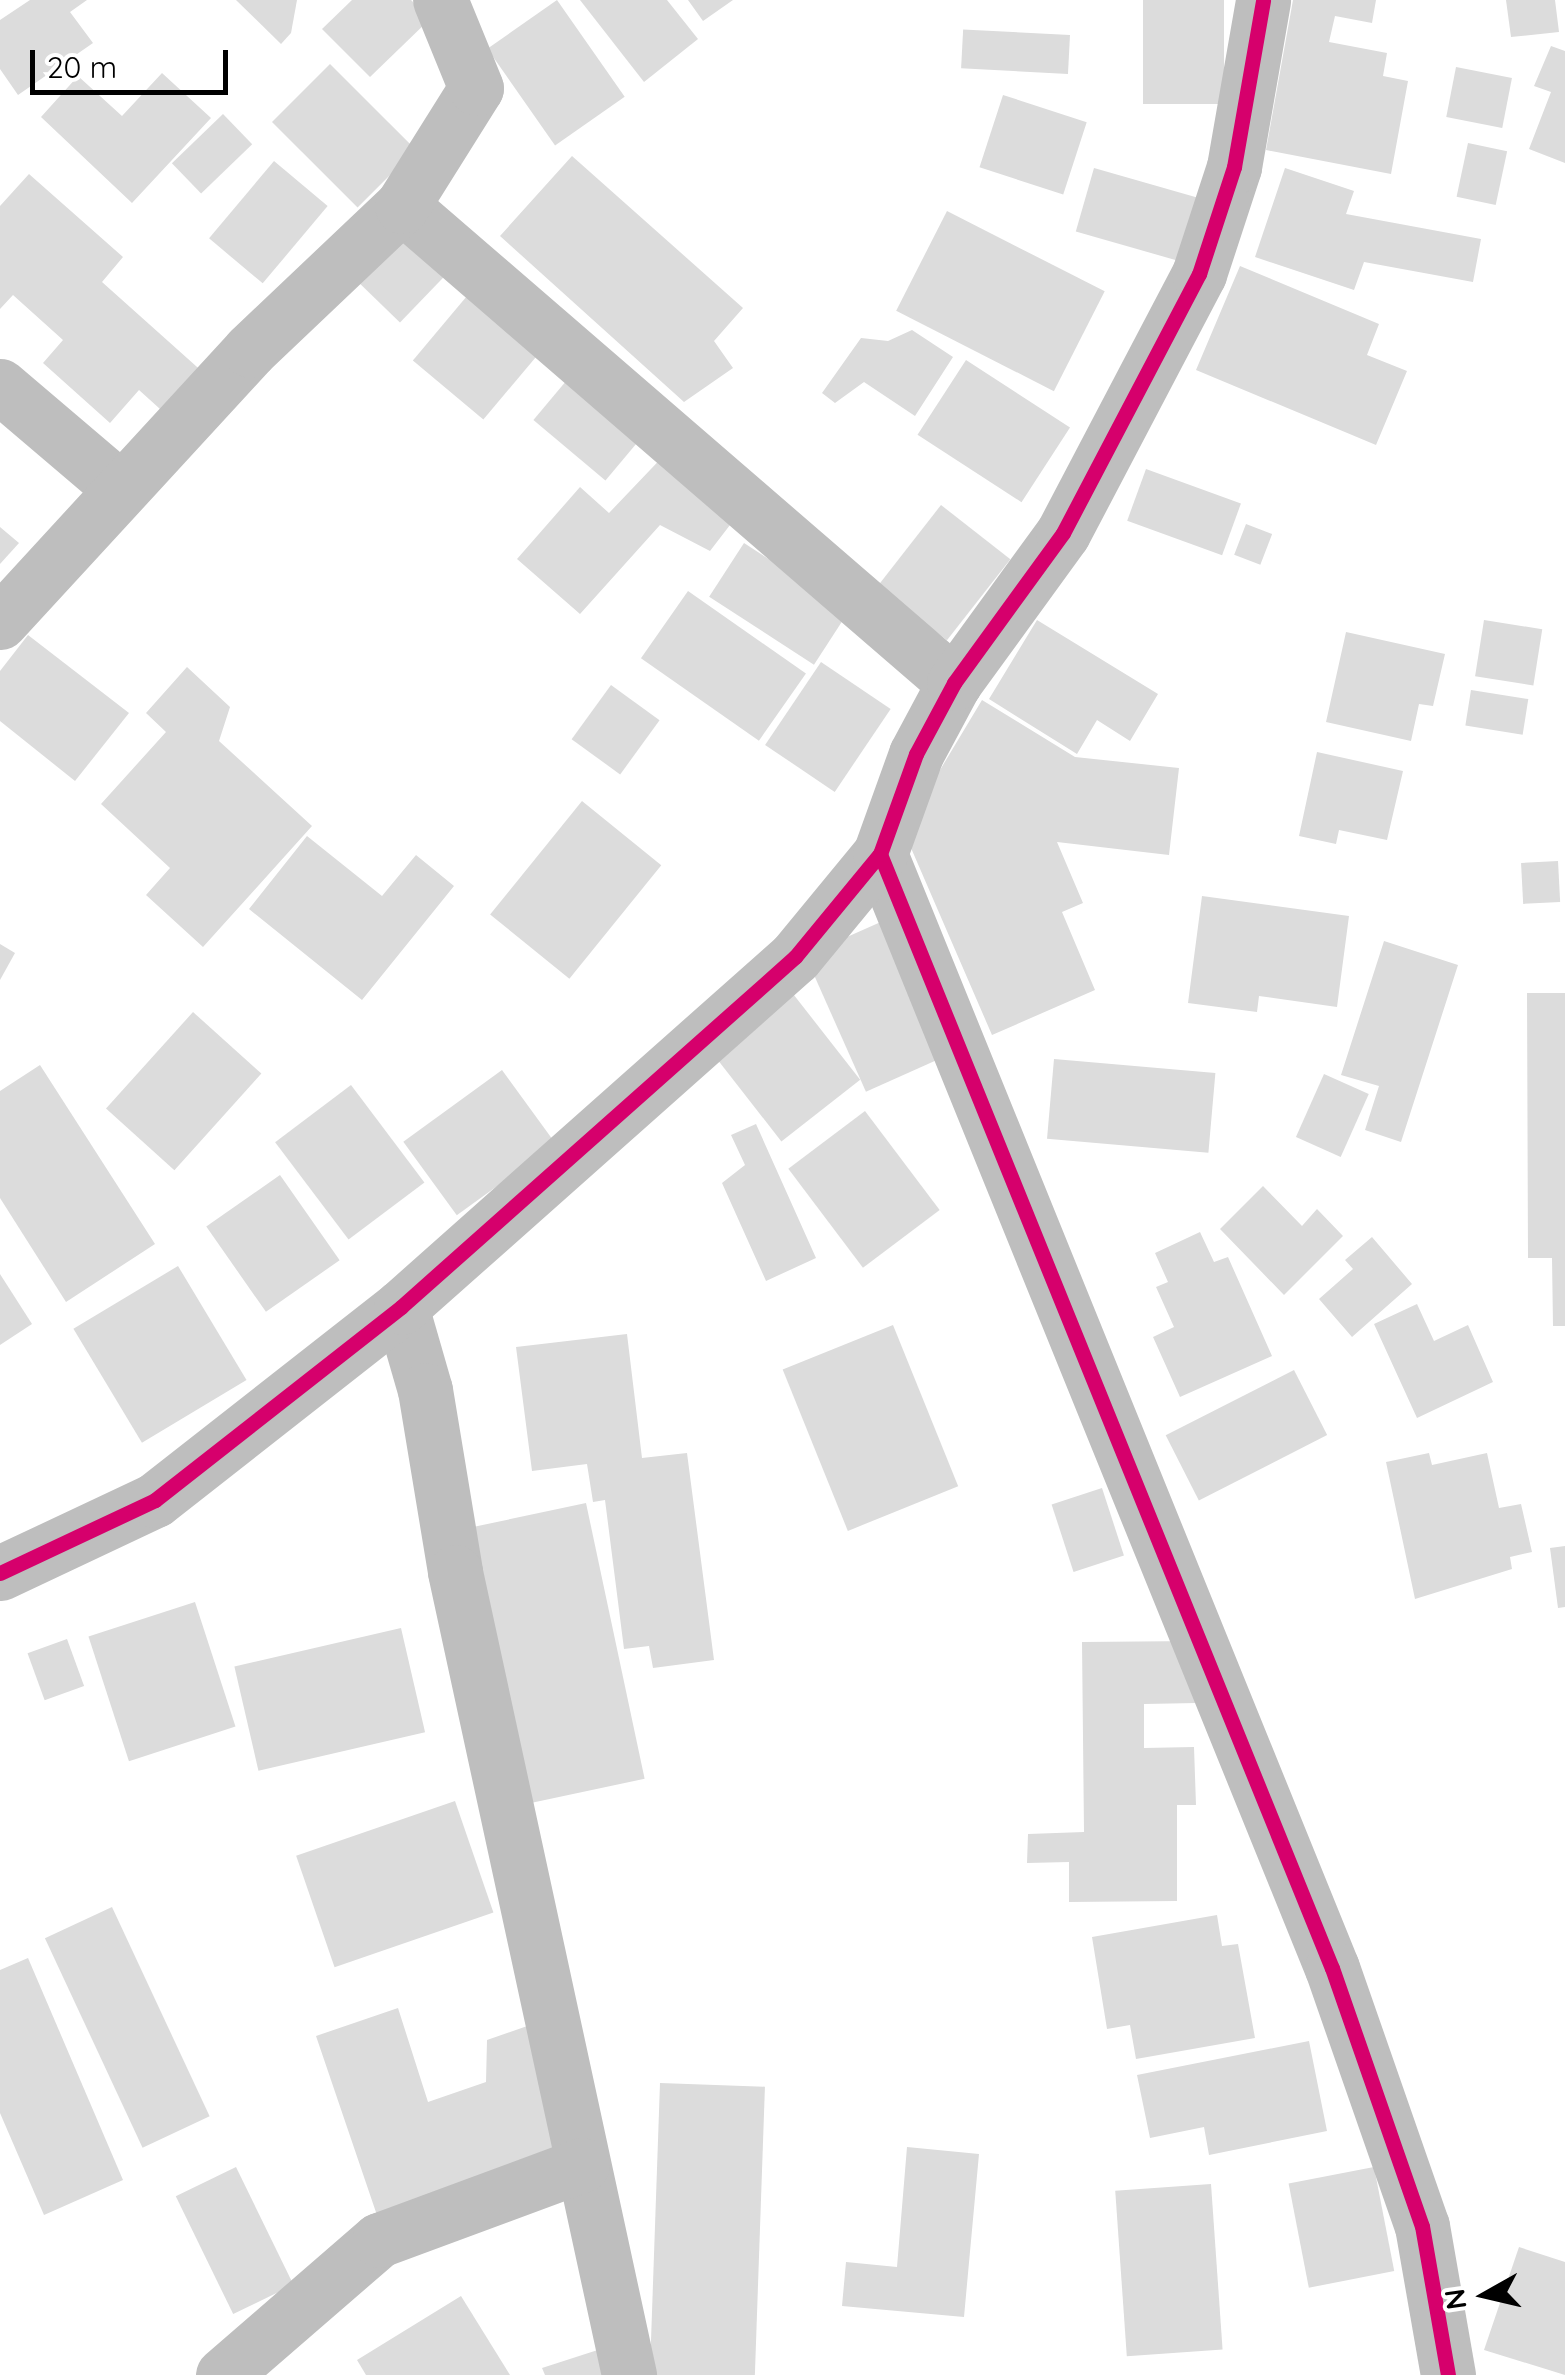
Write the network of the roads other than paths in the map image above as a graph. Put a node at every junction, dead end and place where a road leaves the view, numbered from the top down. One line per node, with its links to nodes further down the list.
1 (440, 0): 3 (street)
2 (1263, 0): 7 (street)
3 (402, 206): 5 (street); 7 (street)
4 (0, 386): 5 (street)
5 (120, 488): 6 (street)
6 (0, 622)
7 (954, 683): 8 (street)
8 (880, 854): 9 (street); 14 (street)
9 (401, 1307): 10 (street); 11 (street)
10 (0, 1574)
11 (582, 2166): 12 (street); 13 (street)
12 (222, 2375)
13 (629, 2375)
14 (1448, 2375)

